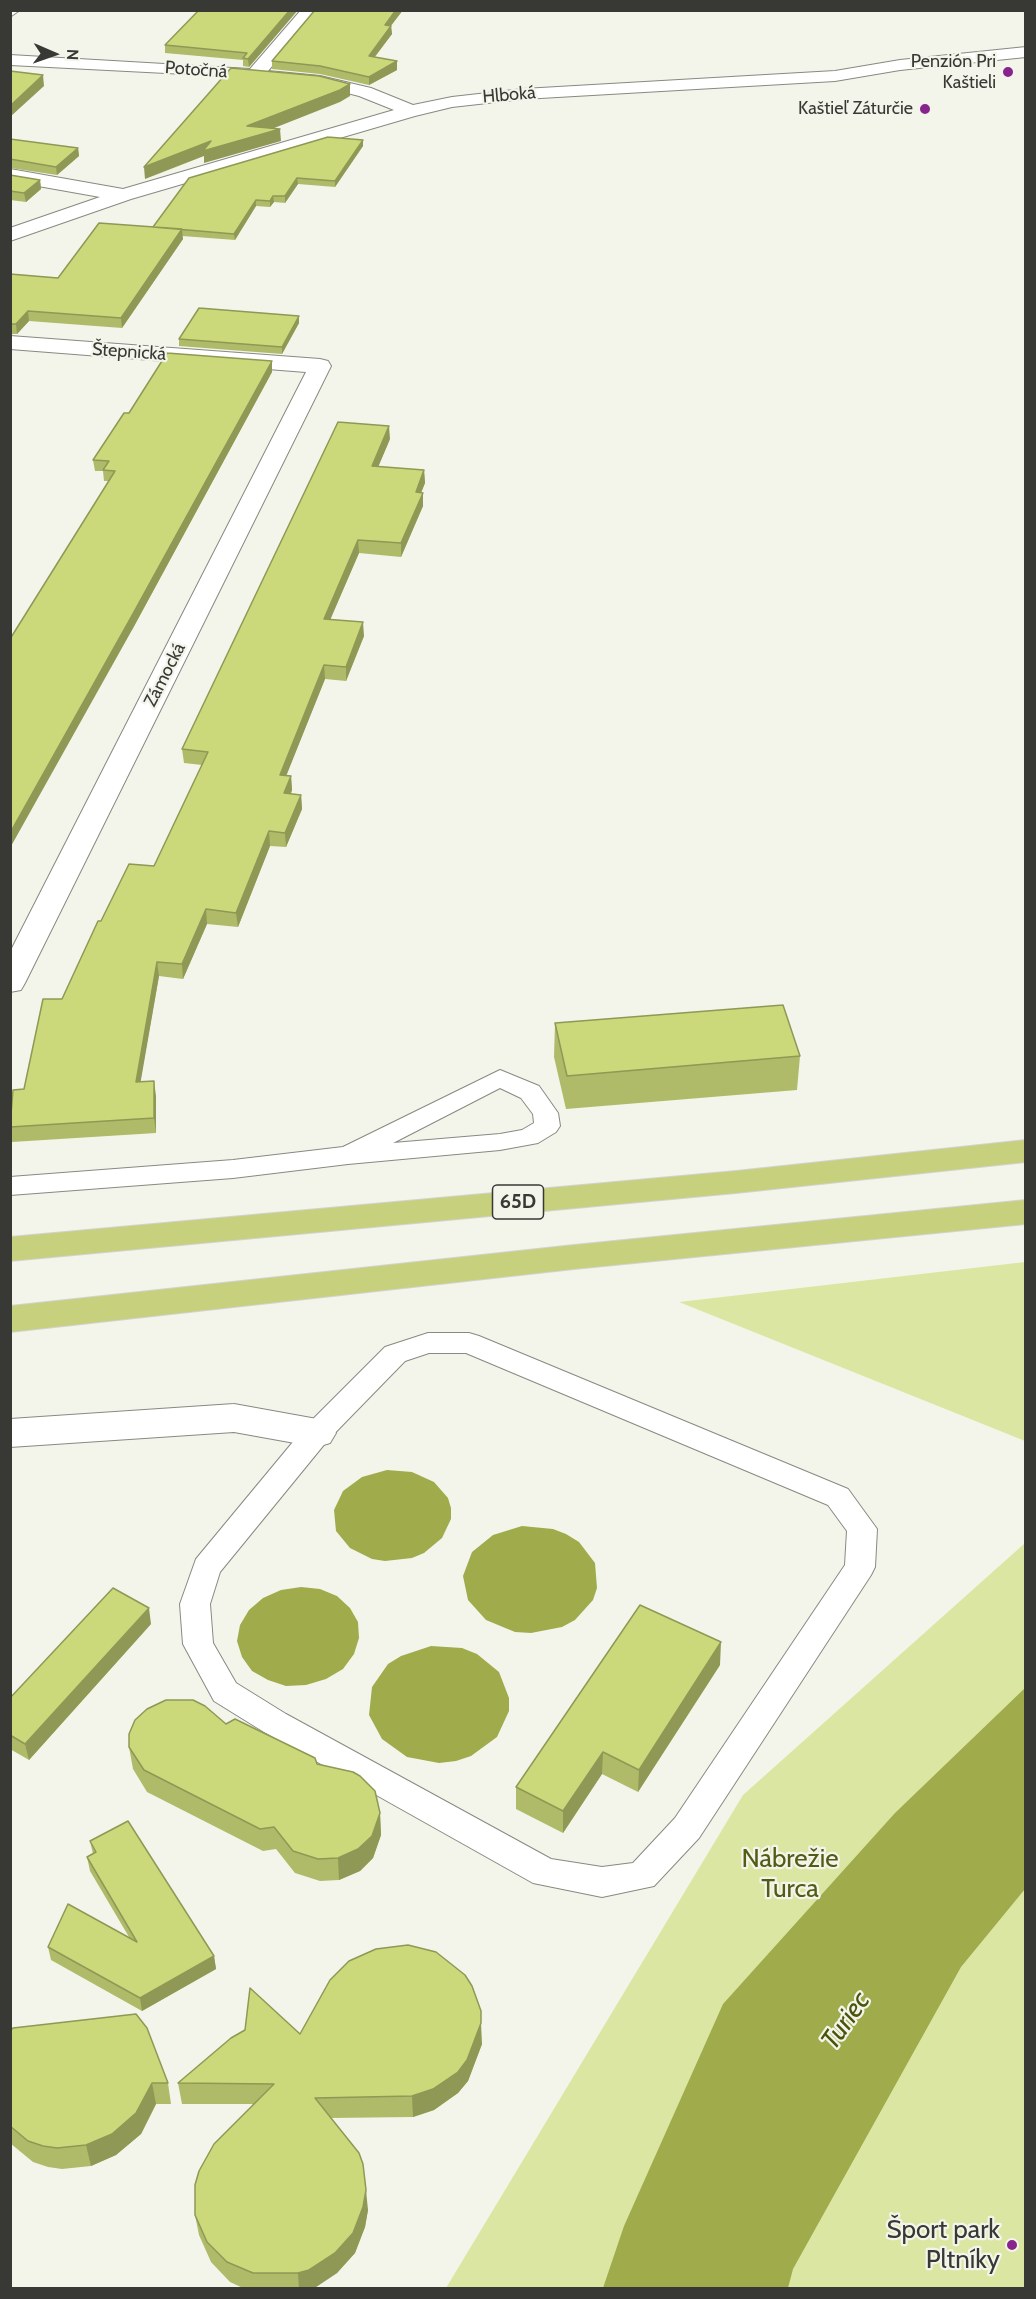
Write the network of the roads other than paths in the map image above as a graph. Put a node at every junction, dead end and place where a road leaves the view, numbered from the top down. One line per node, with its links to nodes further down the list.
1 (311, 10): 4 (street)
2 (1026, 52): 5 (street, Hlboká)
3 (10, 60): 4 (street, Potočná)
4 (255, 74): 5 (street, Potočná)
5 (411, 111): 7 (street, Hlboká)
6 (10, 175): 7 (street)
7 (124, 195): 8 (street, Hlboká)
8 (10, 235)
9 (10, 342): 10 (street, Štepnická)
10 (320, 366): 11 (street, Zámocká)
11 (10, 983)
12 (1026, 1150): 16 (main road, 65D)
13 (348, 1155): 13 (lane); 14 (lane)
14 (10, 1186)
15 (1026, 1212): 17 (main road)
16 (10, 1249)
17 (10, 1319)
18 (10, 1433): 19 (street)
19 (317, 1433): 19 (lane)

